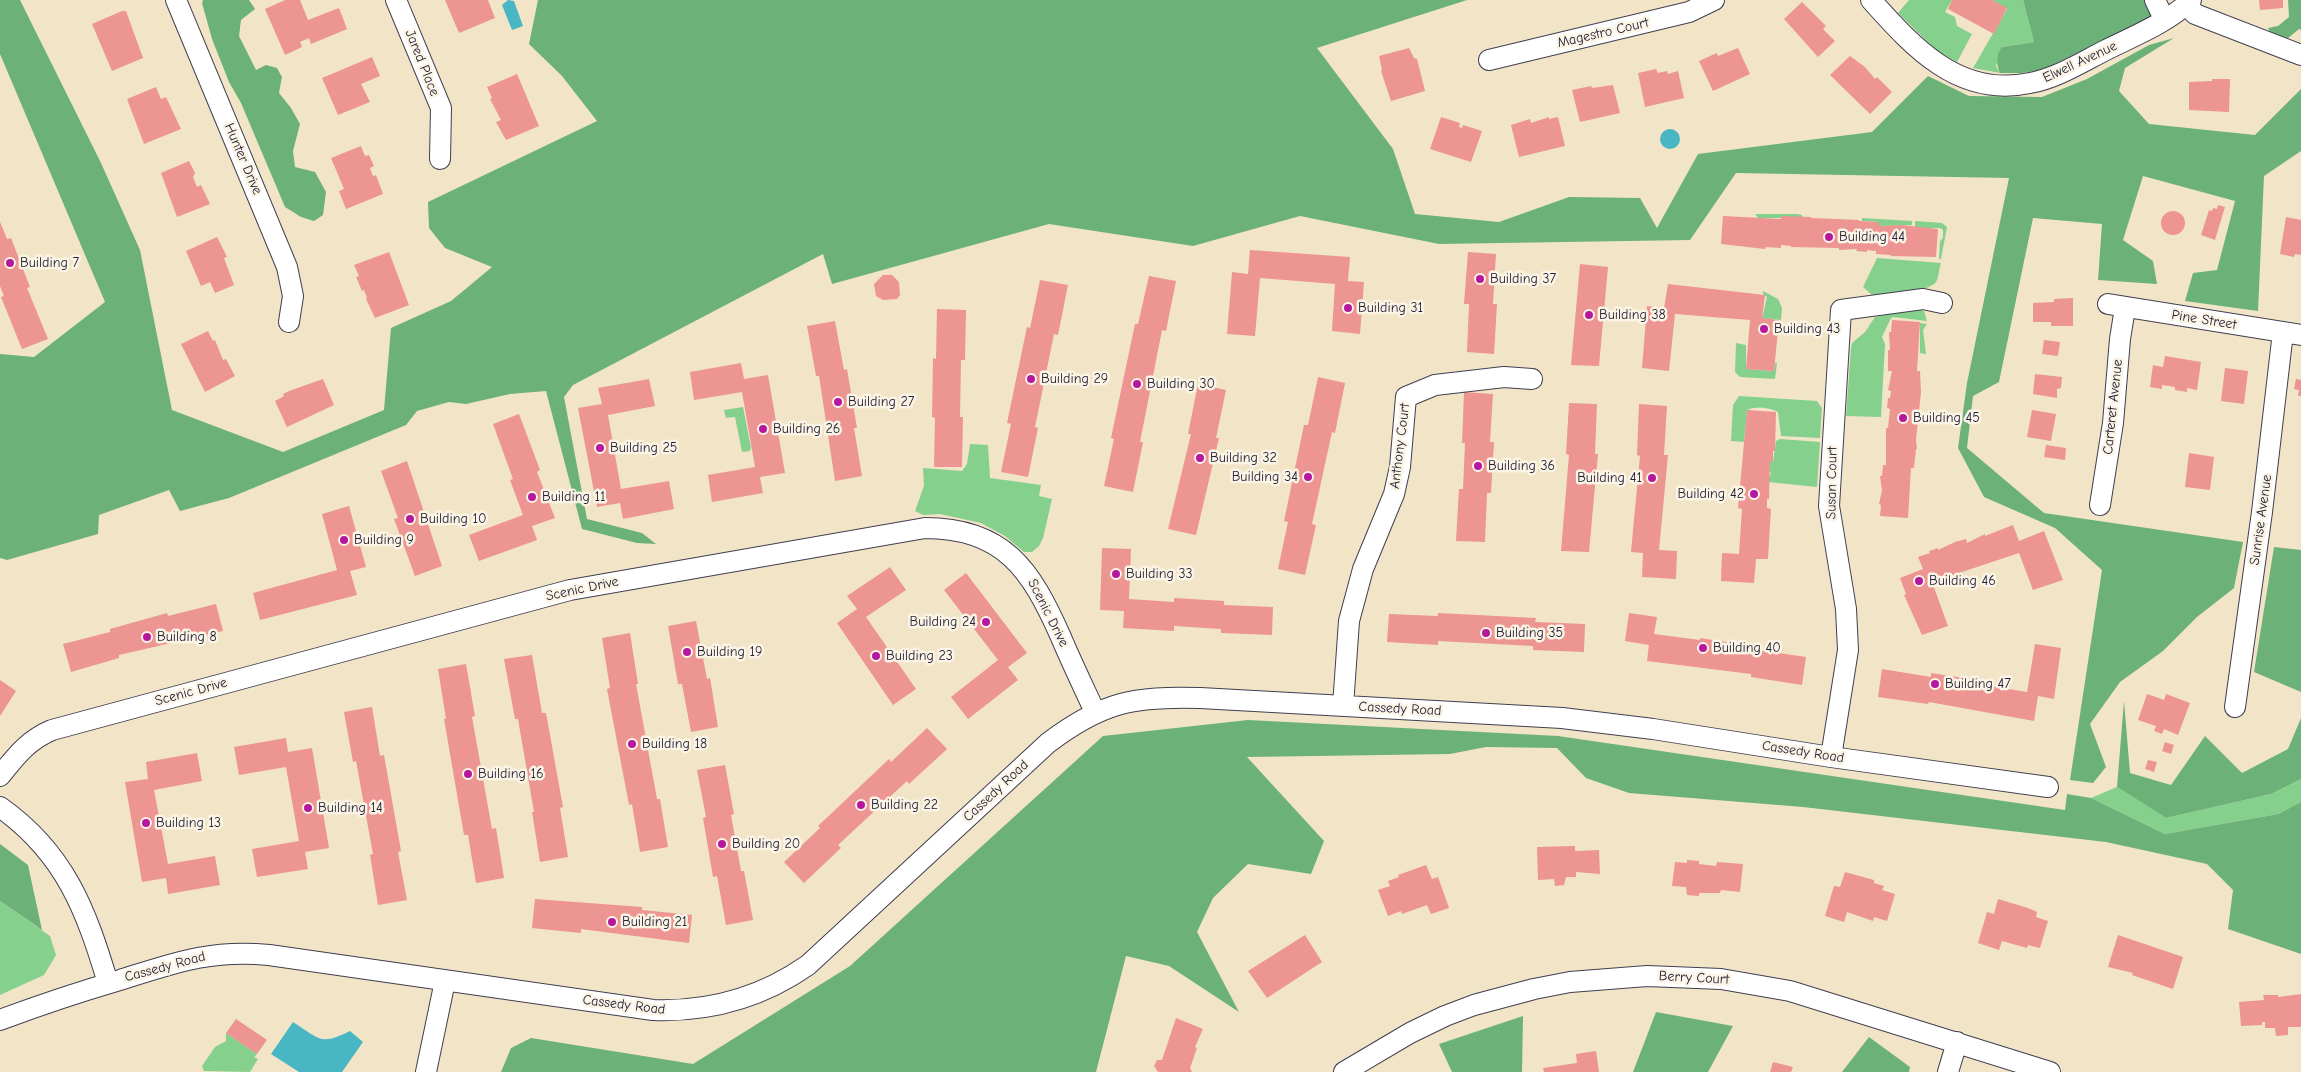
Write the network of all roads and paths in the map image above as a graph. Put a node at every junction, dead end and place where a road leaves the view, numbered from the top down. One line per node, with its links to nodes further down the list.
1 (176, 0): 13 (street, Hunter Drive)
2 (396, 0): 10 (street, Jared Place)
3 (1714, 0): 9 (street, Magestro Court)
4 (1871, 0): 7 (street, Elwell Avenue)
5 (2155, 0): 7 (street)
6 (2189, 2): 7 (street, Elwell Avenue); 8 (street)
7 (2164, 19)
8 (2301, 55)
9 (1489, 60)
10 (440, 158)
11 (1942, 303): 20 (street, Susan Court)
12 (2117, 306): 14 (street, Pine Street); 16 (street, Carteret Avenue)
13 (289, 322)
14 (2292, 333): 18 (street, Sunrise Avenue)
15 (1532, 378): 17 (street, Anthony Court)
16 (2100, 505)
17 (1343, 706): 19 (street, Cassedy Road); 20 (street, Cassedy Road)
18 (2234, 707)
19 (1095, 712): 21 (street, Scenic Drive); 24 (street, Cassedy Road)
20 (1831, 757): 22 (street, Cassedy Road)
21 (0, 776)
22 (2048, 787)
23 (0, 807): 25 (street)
24 (445, 981): 25 (street, Cassedy Road); 28 (street)
25 (108, 983): 26 (street, Cassedy Road)
26 (0, 1020)
27 (1958, 1042): 29 (street, Berry Court); 30 (street); 31 (street, Berry Court)
28 (426, 1072)
29 (1344, 1072)
30 (1948, 1072)
31 (2050, 1072)

